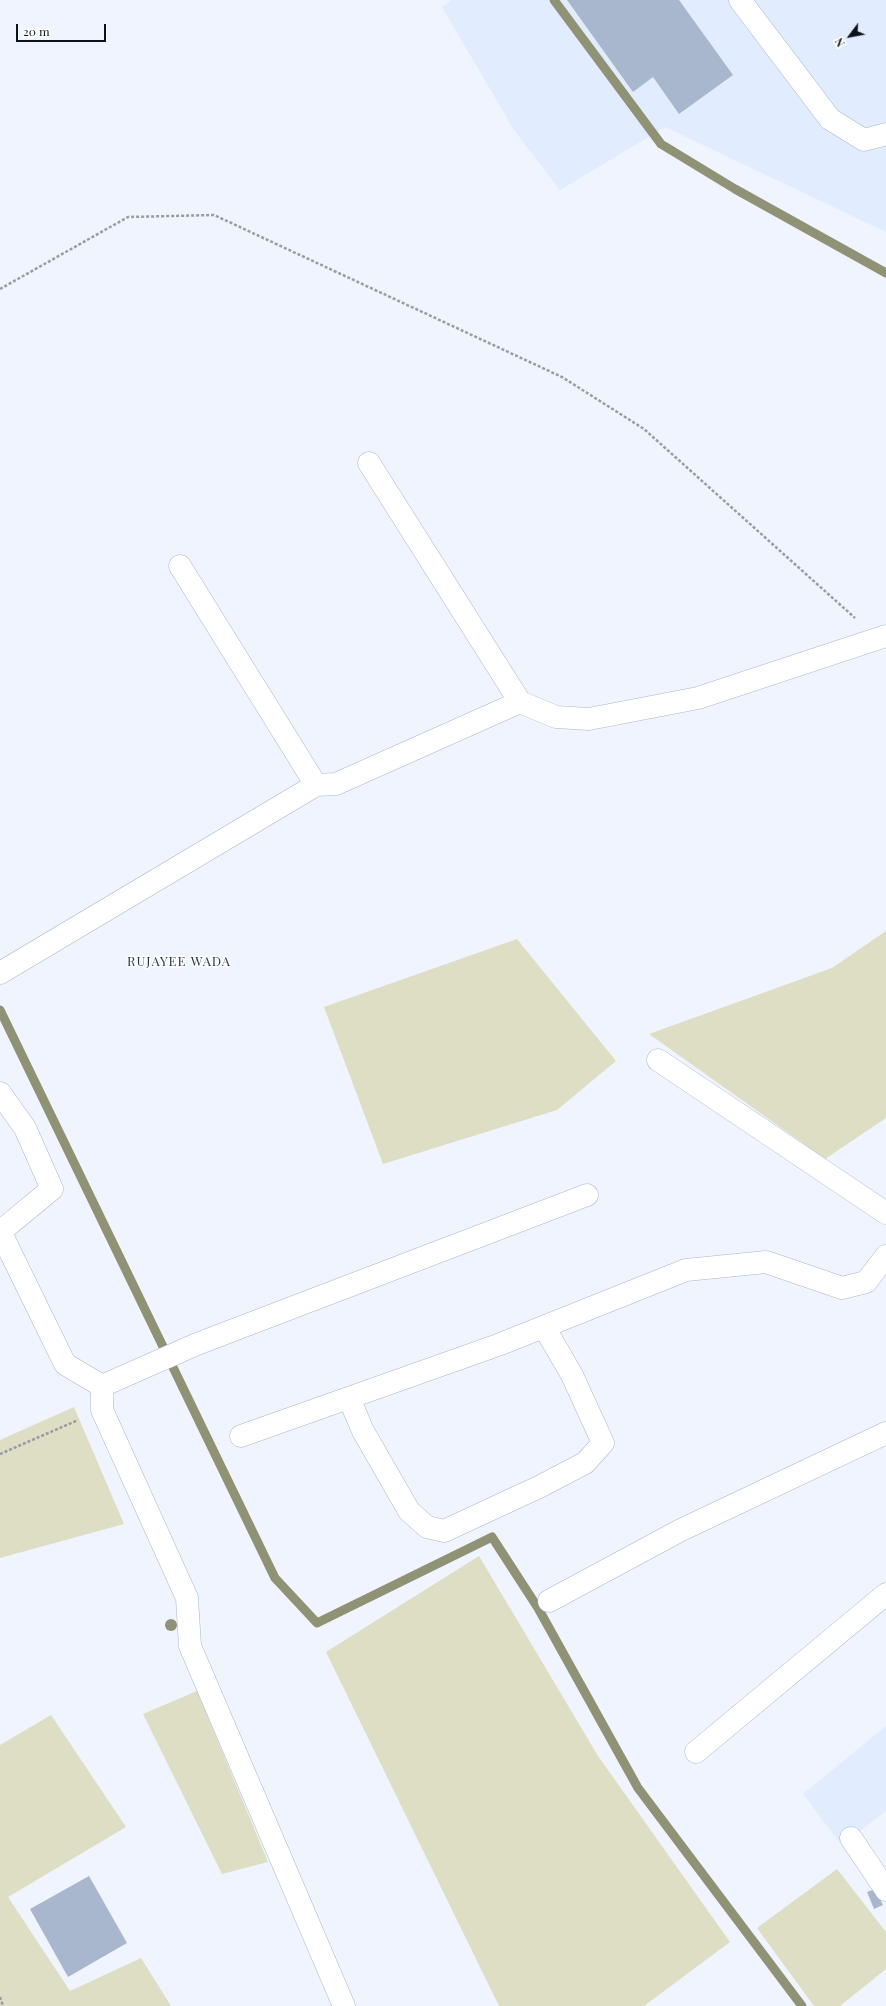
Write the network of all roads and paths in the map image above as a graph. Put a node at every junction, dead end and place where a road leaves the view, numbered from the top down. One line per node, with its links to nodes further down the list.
1 (740, 0): 2 (street)
2 (886, 134)
3 (0, 289): 6 (path)
4 (369, 463): 7 (street)
5 (180, 566): 8 (street)
6 (882, 637): 7 (street)
7 (520, 702): 8 (street)
8 (316, 785): 9 (street)
9 (0, 973)
10 (658, 1060): 13 (street)
11 (0, 1092): 14 (street)
12 (586, 1195): 17 (street)
13 (886, 1213)
14 (1, 1231): 17 (street)
15 (886, 1256): 16 (street)
16 (544, 1327): 18 (street); 18 (street)
17 (102, 1386): 19 (street)
18 (349, 1398): 21 (street)
19 (102, 1410): 22 (path); 30 (street)
20 (886, 1433): 24 (street)
21 (241, 1436)
22 (0, 1454)
23 (886, 1594): 25 (street)
24 (549, 1601)
25 (696, 1752)
26 (851, 1838): 27 (street)
27 (886, 1890)
28 (0, 1997): 29 (path)
29 (4, 2006)
30 (344, 2006)

